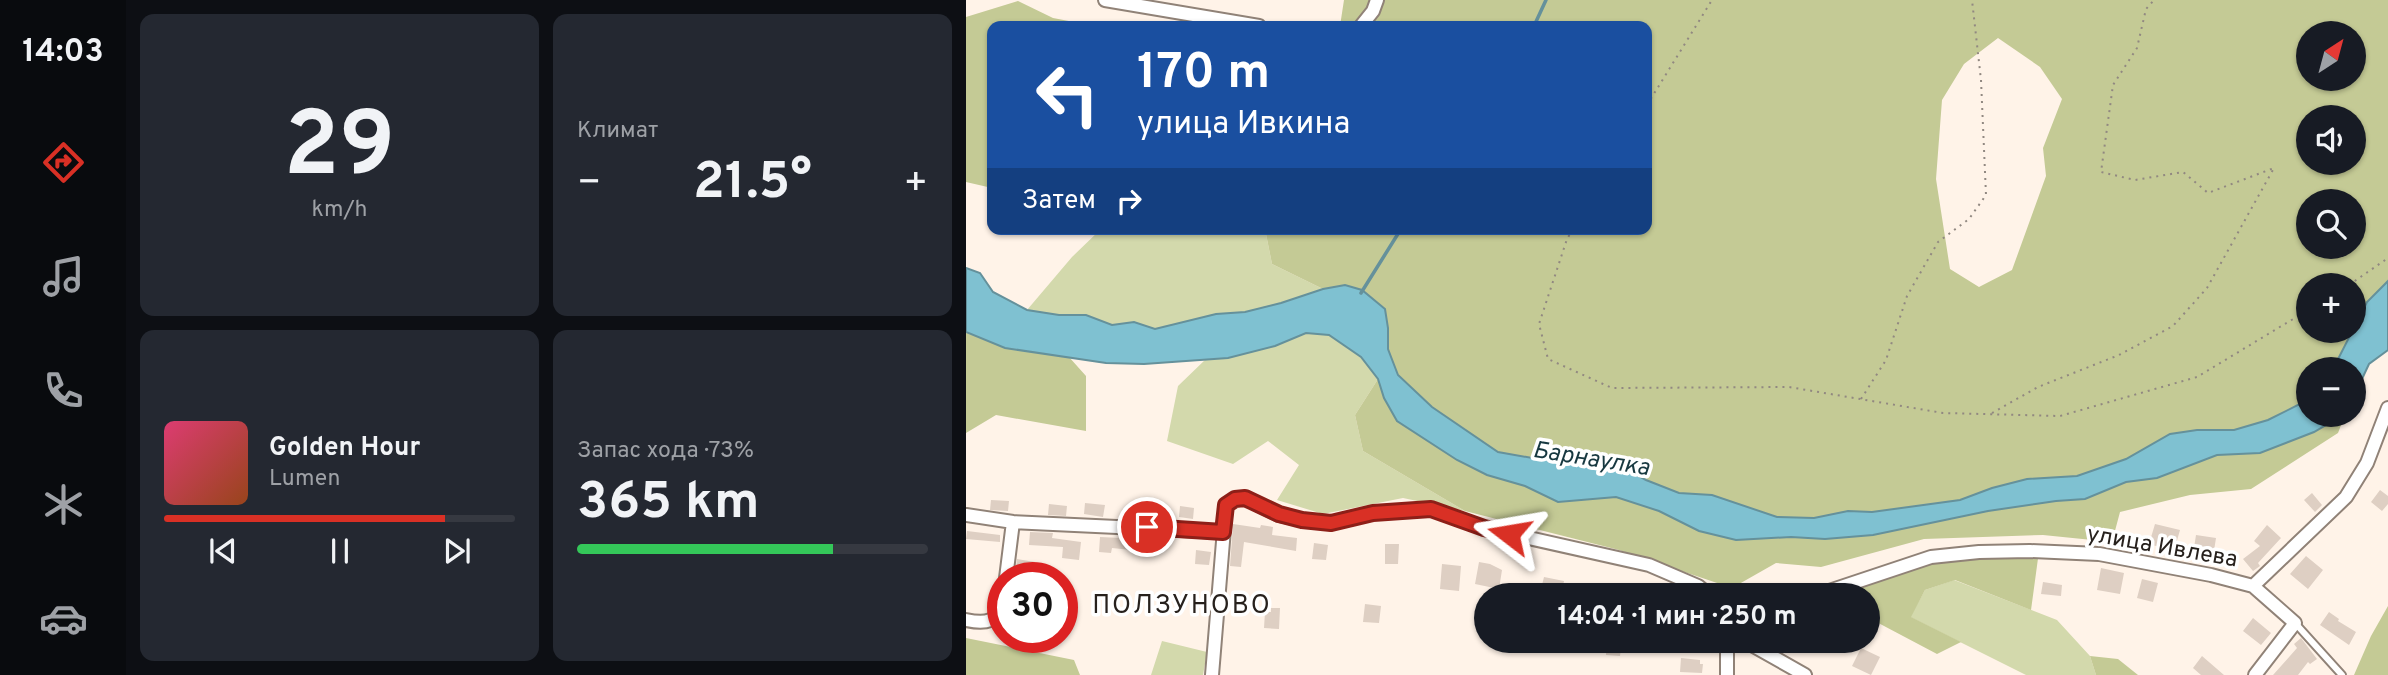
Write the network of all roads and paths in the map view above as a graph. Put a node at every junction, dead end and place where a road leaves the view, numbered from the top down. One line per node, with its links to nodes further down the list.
1 (1105, 0): 6 (street)
2 (1377, 0): 7 (street)
3 (1712, 0): 8 (path)
4 (1972, 0): 13 (path)
5 (2154, 0): 15 (path)
6 (1229, 21)
7 (1365, 21)
8 (1652, 97)
9 (1569, 235): 13 (path)
10 (2388, 258): 11 (path)
11 (2366, 273)
12 (2296, 317): 15 (path)
13 (1861, 399): 15 (path)
14 (2388, 408): 22 (street, улица Ивлева)
15 (1990, 415)
16 (966, 515): 17 (street)
17 (1013, 522): 18 (street); 19 (street)
18 (1223, 532): 20 (street); 28 (street)
19 (1008, 562)
20 (1691, 583)
21 (1853, 583): 22 (street, улица Ивлева)
22 (2253, 586): 25 (street, улица Ивлева)
23 (966, 620): 24 (street)
24 (987, 622)
25 (2295, 623): 31 (street); 32 (lane)
26 (1727, 653): 29 (street)
27 (1766, 653): 30 (street)
28 (1212, 675)
29 (1727, 675)
30 (1805, 675)
31 (2255, 675)
32 (2342, 675)

